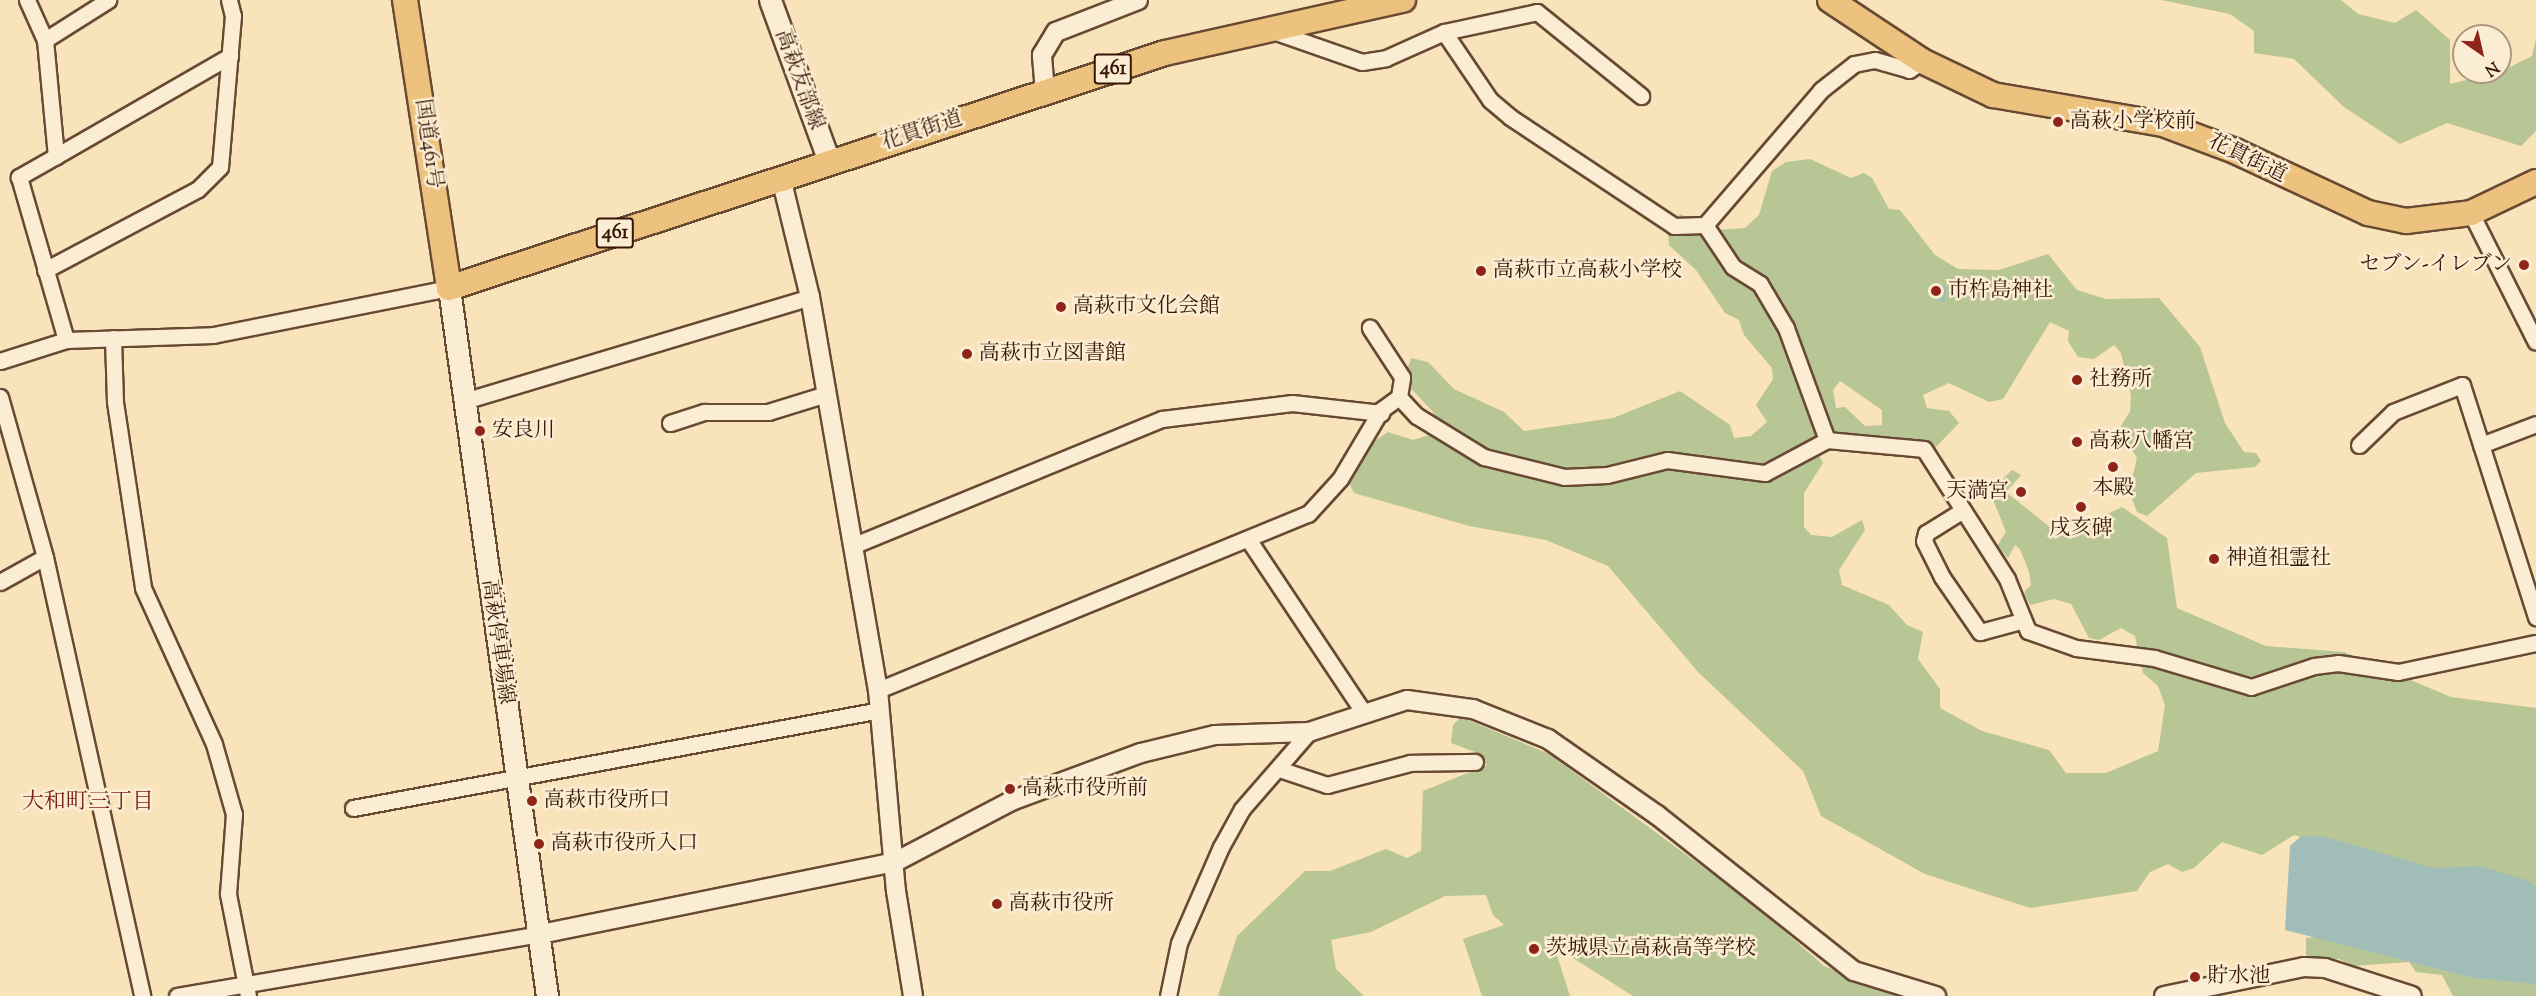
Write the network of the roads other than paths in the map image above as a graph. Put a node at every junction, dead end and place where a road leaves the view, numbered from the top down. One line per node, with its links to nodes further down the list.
1 (27, 0): 11 (street)
2 (108, 0): 11 (street)
3 (229, 0): 12 (street)
4 (405, 0): 23 (highway, 国道461号)
5 (770, 0): 17 (main road, 高萩友部線)
6 (1138, 0): 14 (street)
7 (1403, 0): 9 (highway, 花貫街道 / 461)
8 (1830, 0): 13 (highway, 花貫街道)
9 (1269, 30): 10 (street); 14 (highway, 花貫街道 / 461)
10 (1444, 32): 15 (street); 21 (street)
11 (45, 40): 16 (street)
12 (230, 56): 16 (street); 22 (street)
13 (1922, 61): 20 (highway, 花貫街道); 21 (street)
14 (1045, 91): 17 (highway, 花貫街道 / 461)
15 (1641, 96)
16 (56, 156): 22 (street)
17 (829, 161): 18 (highway, 花貫街道 / 461)
18 (781, 178): 23 (highway, 花貫街道 / 461); 24 (street)
19 (2536, 182): 20 (highway, 花貫街道)
20 (2471, 213): 27 (street)
21 (1705, 225): 37 (street)
22 (45, 270): 28 (street)
23 (449, 288): 26 (street); 33 (main road, 高萩停車場線)
24 (810, 297): 30 (street); 33 (street)
25 (1370, 328): 32 (street)
26 (112, 338): 28 (street); 58 (street)
27 (2535, 339)
28 (66, 340): 29 (street)
29 (0, 361)
30 (826, 394): 35 (street); 42 (street)
31 (0, 397): 43 (street)
32 (1399, 397): 34 (street); 37 (street)
33 (464, 401): 54 (main road, 高萩停車場線)
34 (1381, 413): 41 (street); 42 (street)
35 (670, 423)
36 (2536, 424): 39 (street)
37 (1827, 440): 40 (street)
38 (2359, 445): 39 (street)
39 (2481, 445): 45 (street)
40 (1960, 512): 46 (street); 46 (street)
41 (1250, 542): 48 (street); 50 (street)
42 (852, 546): 48 (street)
43 (45, 557): 44 (street); 60 (street)
44 (0, 582)
45 (2536, 616)
46 (2021, 621): 47 (street)
47 (2536, 643)
48 (878, 690): 49 (street)
49 (880, 710): 54 (street); 56 (street)
50 (1362, 710): 51 (street); 65 (street)
51 (1309, 732): 53 (street); 56 (street)
52 (1474, 762): 53 (street)
53 (1279, 769): 64 (street)
54 (517, 779): 55 (street); 57 (main road, 高萩停車場線)
55 (353, 808)
56 (895, 862): 57 (street); 63 (street)
57 (541, 934): 58 (street); 62 (main road, 高萩停車場線)
58 (247, 991): 61 (street)
59 (2174, 995): 66 (street)
60 (142, 996)
61 (177, 996)
62 (547, 996)
63 (913, 996)
64 (1168, 996)
65 (1936, 996)
66 (2412, 996)

